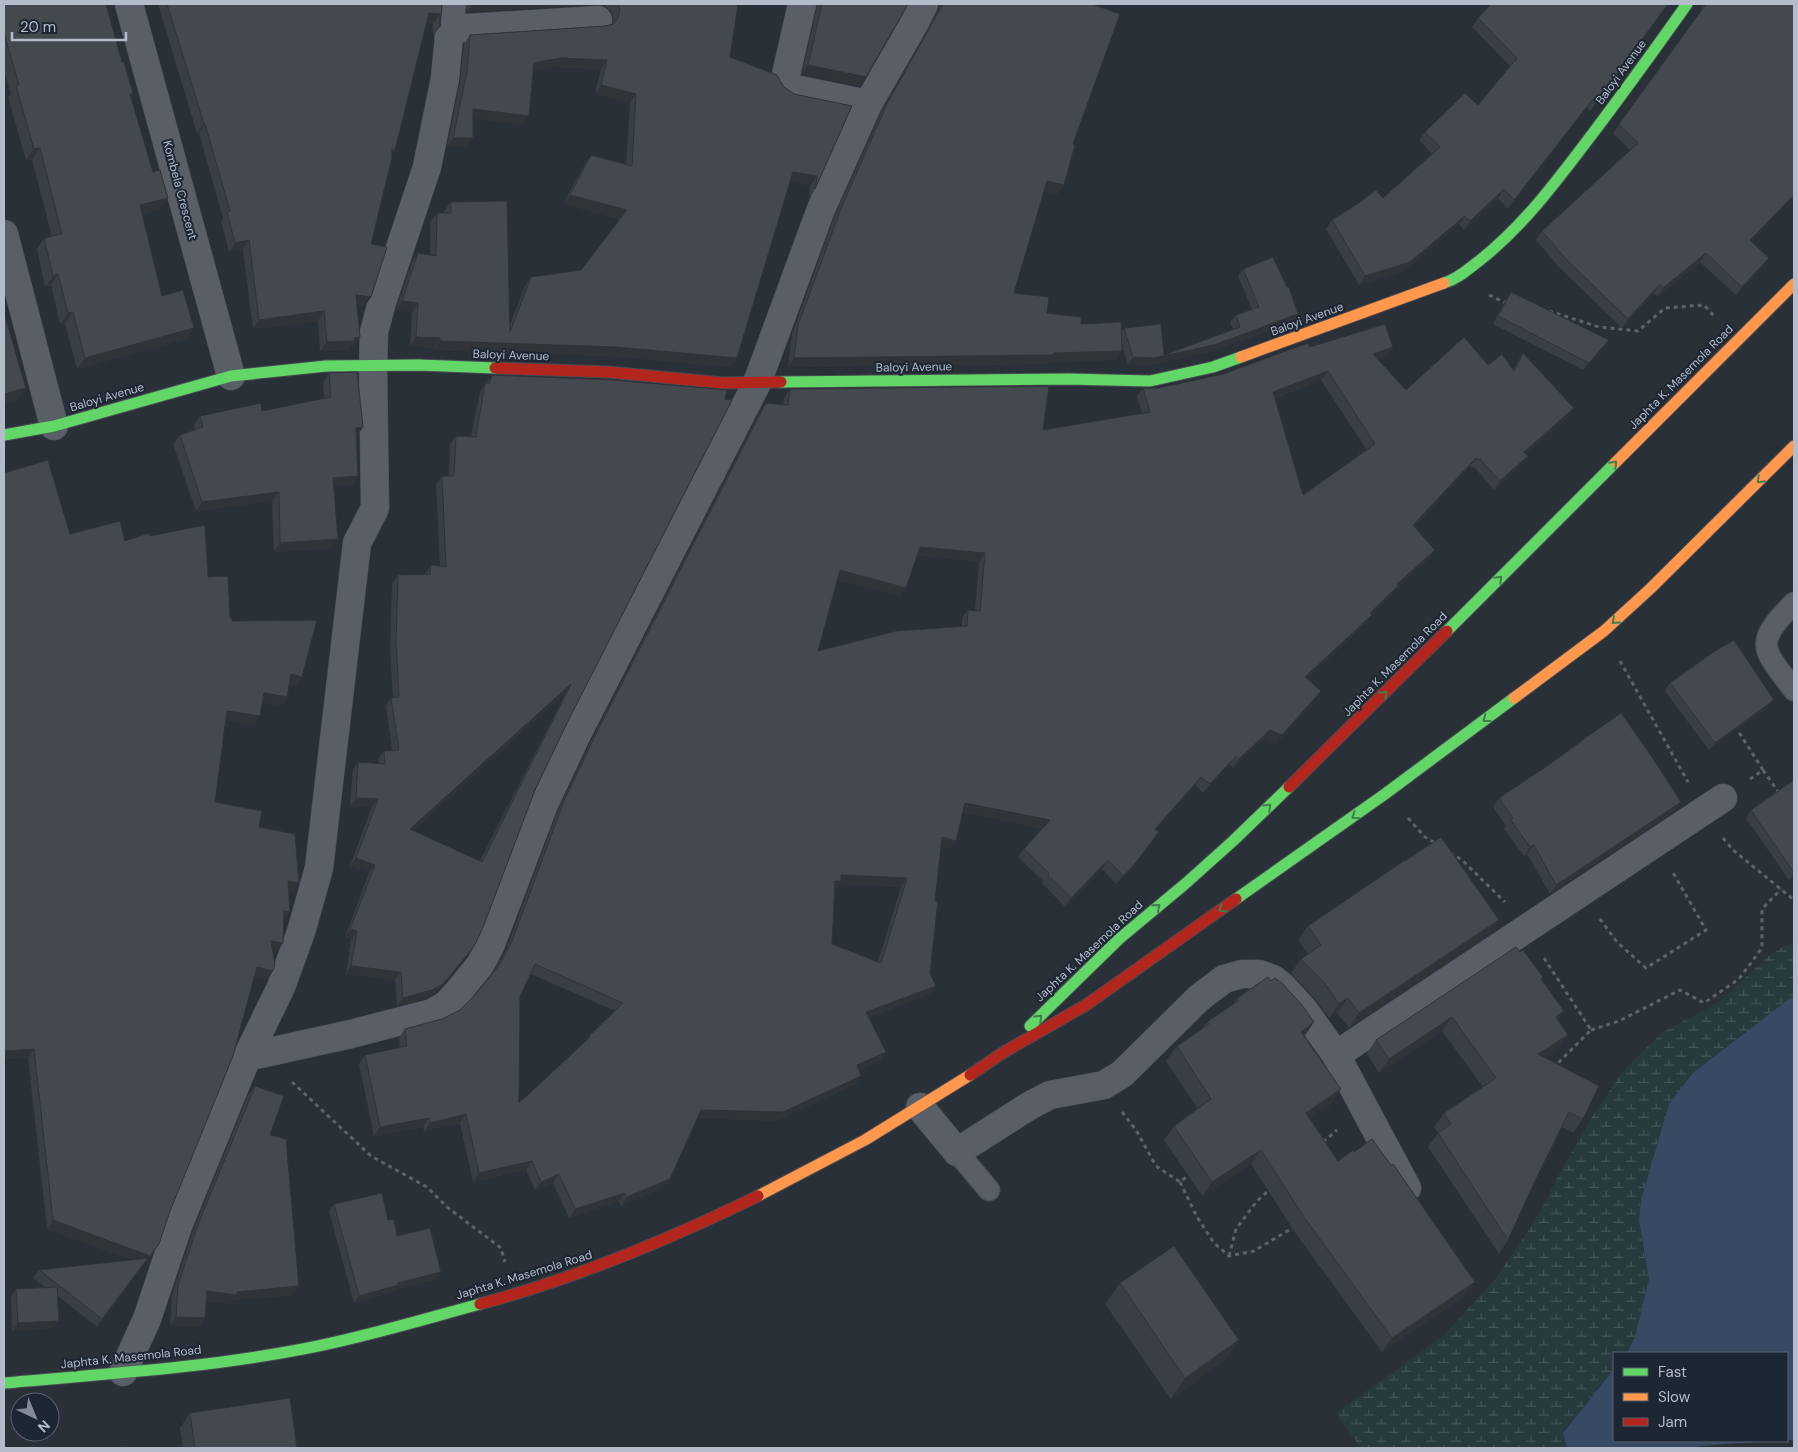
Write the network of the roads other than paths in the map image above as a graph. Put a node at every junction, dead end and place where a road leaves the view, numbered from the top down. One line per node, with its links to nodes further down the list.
1 (129, 4): 11 (street, Kombela Crescent)
2 (802, 4): 7 (street)
3 (924, 4): 7 (street)
4 (1687, 4): 12 (main road, Baloyi Avenue)
5 (451, 16): 6 (street); 10 (street)
6 (598, 20)
7 (868, 104): 12 (street)
8 (4, 234): 13 (street)
9 (1794, 284): 19 (main road, Japhta K. Masemola Road, one-way to 9)
10 (372, 366): 11 (main road, Baloyi Avenue); 12 (main road, Baloyi Avenue); 21 (street)
11 (231, 376): 13 (main road, Baloyi Avenue)
12 (757, 383): 21 (street)
13 (54, 426): 14 (main road, Baloyi Avenue)
14 (4, 435)
15 (1794, 446): 19 (main road, Japhta K. Masemola Road, one-way to 19)
16 (1794, 603): 17 (lane)
17 (1794, 690)
18 (1713, 805): 20 (street)
19 (1004, 1052): 22 (main road, Japhta K. Masemola Road)
20 (1336, 1054): 23 (street); 24 (street)
21 (247, 1057): 26 (street)
22 (920, 1107): 23 (street); 26 (main road, Japhta K. Masemola Road)
23 (957, 1152): 25 (lane)
24 (1408, 1188)
25 (989, 1190)
26 (123, 1372): 27 (main road, Japhta K. Masemola Road)
27 (4, 1383)

